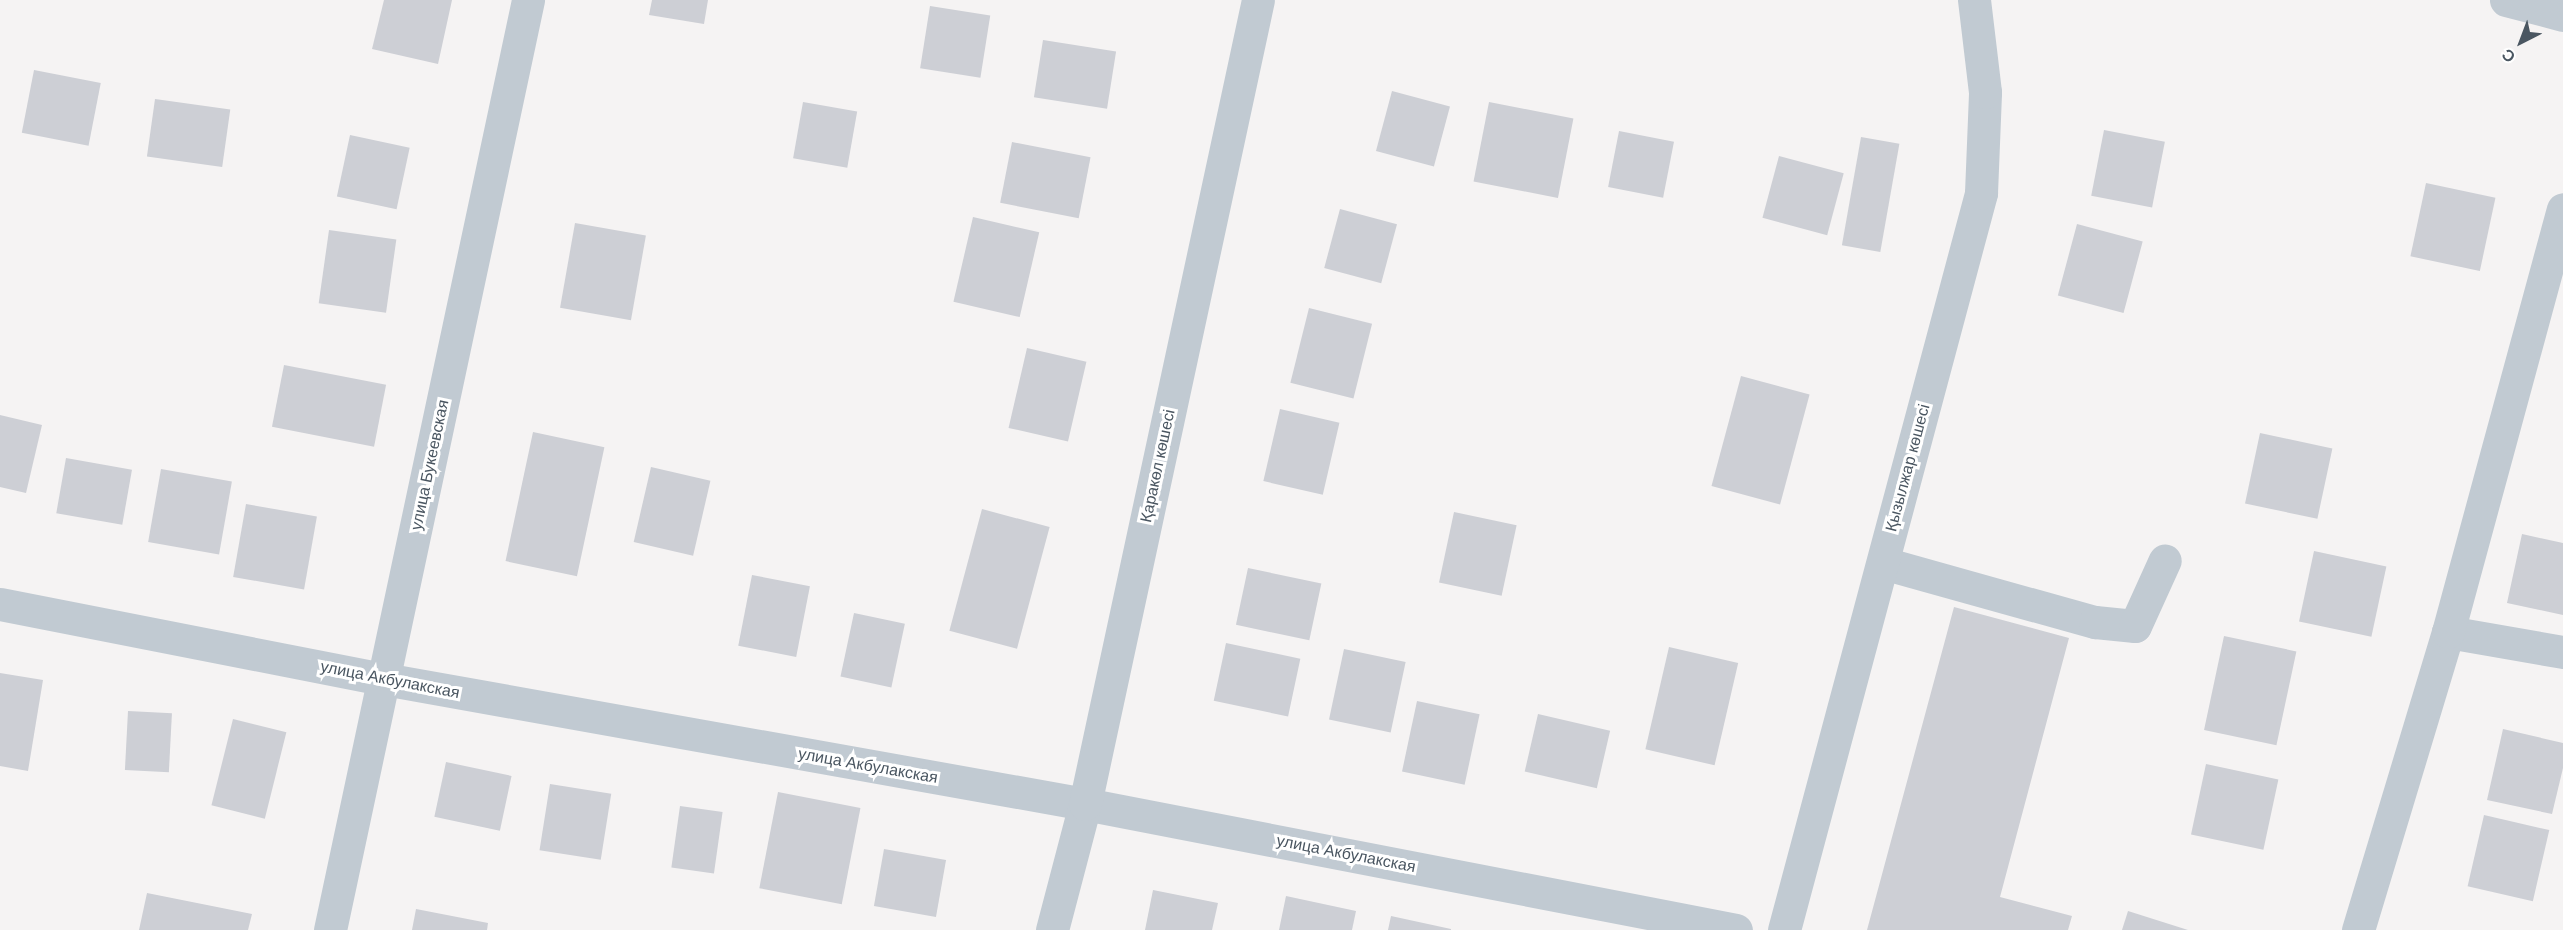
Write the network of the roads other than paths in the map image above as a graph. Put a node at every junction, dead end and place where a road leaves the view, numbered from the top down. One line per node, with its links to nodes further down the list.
1 (528, 0): 12 (street, улица Букеевская)
2 (1258, 0): 13 (street, Қаракөл көшесі)
3 (1974, 0): 8 (street, Қызылжар көшесі)
4 (2506, 0): 5 (street)
5 (2563, 15)
6 (2563, 209): 10 (street)
7 (2164, 560): 8 (street)
8 (1883, 563): 17 (street, Қызылжар көшесі)
9 (0, 604): 12 (street, улица Акбулакская)
10 (2448, 632): 11 (street); 18 (street)
11 (2563, 652)
12 (384, 679): 13 (street, улица Акбулакская); 14 (street, улица Букеевская)
13 (1085, 804): 15 (street, Қаракөл көшесі); 16 (street, улица Акбулакская)
14 (330, 930)
15 (1052, 930)
16 (1736, 930)
17 (1784, 930)
18 (2358, 930)

